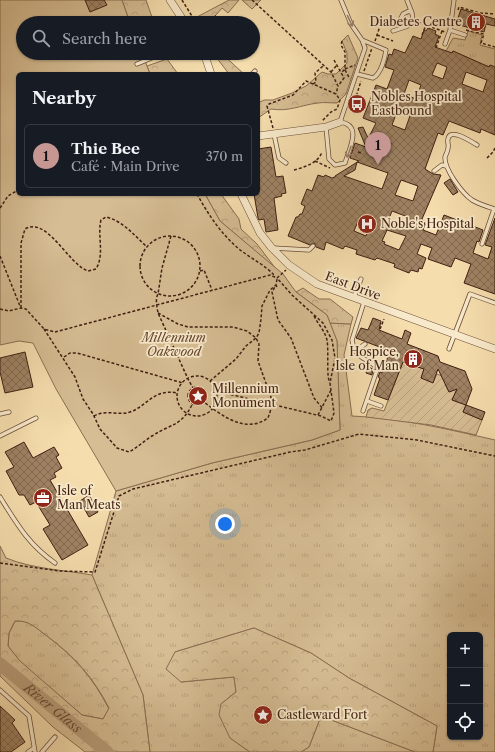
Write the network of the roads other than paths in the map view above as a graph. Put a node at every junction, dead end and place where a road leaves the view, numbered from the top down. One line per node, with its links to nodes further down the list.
1 (170, 0): 7 (street)
2 (341, 0): 12 (lane, one-way to 12)
3 (454, 0): 10 (lane)
4 (407, 2): 5 (lane); 6 (lane)
5 (406, 12): 6 (lane); 8 (lane)
6 (412, 13): 8 (lane)
7 (180, 16)
8 (402, 27): 9 (lane)
9 (393, 31)
10 (450, 32): 11 (lane); 13 (lane)
11 (465, 35)
12 (362, 40): 18 (lane); 18 (lane)
13 (445, 44)
14 (147, 60): 16 (lane)
15 (206, 60): 17 (street)
16 (137, 64)
17 (210, 72)
18 (357, 74): 19 (lane)
19 (340, 122): 20 (street); 20 (lane, one-way to 20)
20 (324, 125): 21 (street)
21 (273, 131): 22 (street); 24 (lane)
22 (260, 135)
23 (477, 145): 25 (lane)
24 (286, 162)
25 (446, 166): 26 (lane); 28 (lane)
26 (434, 171)
27 (242, 196): 31 (street, East Drive)
28 (495, 209): 29 (lane)
29 (482, 244)
30 (313, 246): 31 (lane)
31 (271, 248): 33 (street, East Drive)
32 (361, 279): 33 (lane)
33 (354, 298): 34 (street, East Drive)
34 (364, 302): 36 (street, East Drive); 40 (lane)
35 (495, 303): 36 (lane)
36 (455, 335): 38 (lane); 39 (street, East Drive)
37 (365, 344): 40 (lane)
38 (449, 349)
39 (495, 349)
40 (355, 351): 41 (lane)
41 (367, 401): 42 (lane); 43 (lane)
42 (381, 406)
43 (363, 410)
44 (9, 412): 45 (lane)
45 (0, 414)
46 (36, 418): 47 (lane)
47 (0, 436)
48 (0, 497): 49 (lane)
49 (55, 563)
50 (0, 690): 52 (lane)
51 (55, 737): 54 (lane)
52 (34, 750): 53 (lane)
53 (28, 752)
54 (42, 752)

